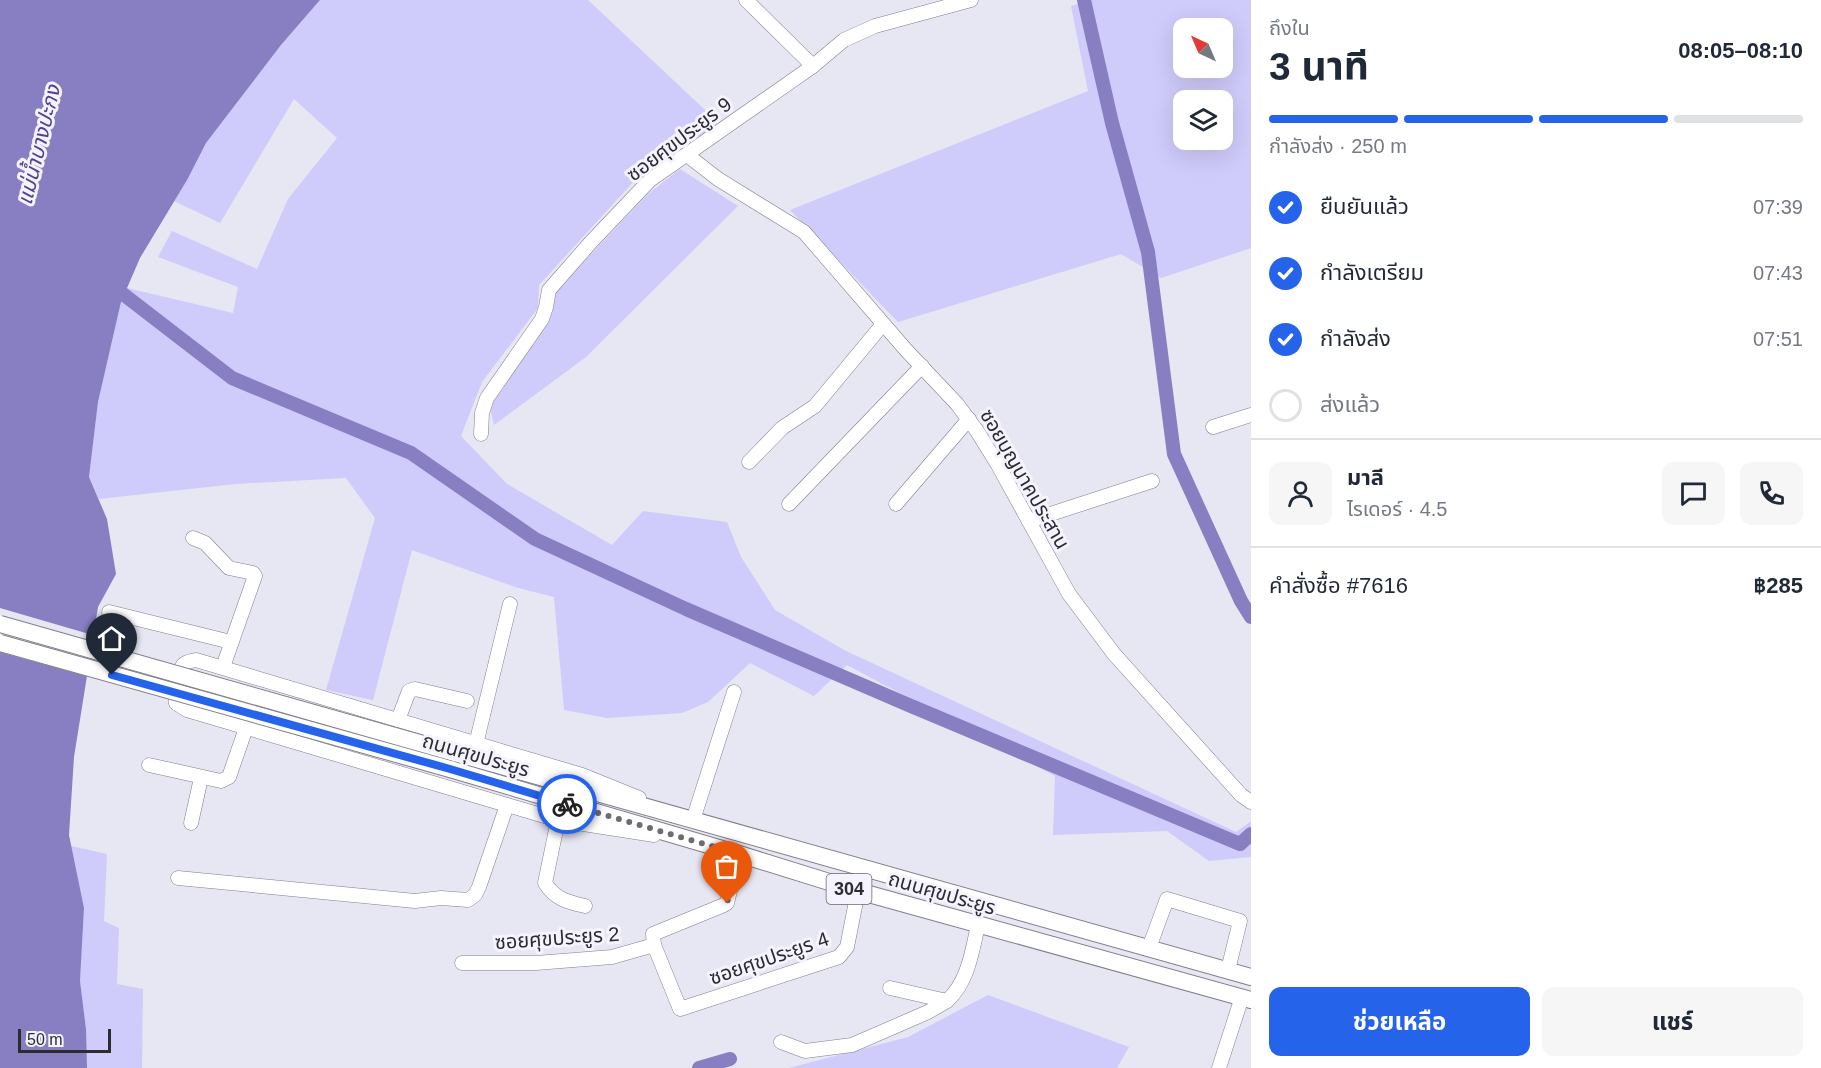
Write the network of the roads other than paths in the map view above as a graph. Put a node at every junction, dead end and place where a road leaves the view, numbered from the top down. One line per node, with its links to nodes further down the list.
1 (746, 0): 3 (street)
2 (970, 0): 3 (street, ซอยศุขประยูร 9)
3 (813, 66): 4 (street, ซอยศุขประยูร 9)
4 (687, 155): 5 (street, ซอยบุญนาคประสาน); 10 (street, ซอยศุขประยูร 9)
5 (883, 324): 6 (street, ซอยบุญนาคประสาน); 11 (street)
6 (922, 366): 8 (street, ซอยบุญนาคประสาน); 13 (street)
7 (1251, 416): 9 (street)
8 (969, 419): 14 (street); 15 (street, ซอยบุญนาคประสาน)
9 (1213, 427)
10 (481, 434)
11 (749, 462)
12 (1152, 481): 15 (street)
13 (789, 504)
14 (896, 504)
15 (1029, 521): 31 (street, ซอยบุญนาคประสาน)
16 (193, 537): 20 (street)
17 (510, 604): 27 (street)
18 (109, 612): 20 (street)
19 (0, 624): 28 (main road, ถนนศุขประยูร / 304, bridge)
20 (231, 642): 22 (street)
21 (0, 643): 28 (main road, ถนนศุขประยูร / 304, bridge)
22 (223, 667): 25 (street); 26 (street)
23 (734, 692): 34 (street)
24 (467, 701): 25 (street)
25 (398, 720): 27 (street)
26 (246, 728): 30 (street); 32 (street)
27 (476, 744): 34 (street)
28 (452, 761): 34 (main road, ถนนศุขประยูร / 304); 36 (main road, ถนนศุขประยูร / 304)
29 (149, 765): 30 (street)
30 (201, 778): 35 (street)
31 (1251, 802)
32 (507, 805): 33 (street); 38 (street)
33 (558, 820): 36 (street); 40 (street)
34 (697, 822): 43 (main road, ถนนศุขประยูร / 304)
35 (191, 823)
36 (694, 842): 37 (main road, ถนนศุขประยูร / 304)
37 (739, 854): 39 (main road, ถนนศุขประยูร / 304); 42 (street)
38 (178, 878)
39 (858, 891): 41 (main road, ถนนศุขประยูร / 304); 42 (street, ซอยศุขประยูร 4)
40 (585, 906)
41 (978, 925): 48 (main road, ถนนศุขประยูร / 304); 49 (street)
42 (654, 945): 44 (street, ซอยศุขประยูร 2)
43 (1149, 948): 45 (main road, ถนนศุขประยูร / 304); 45 (street)
44 (462, 963)
45 (1227, 970): 46 (main road, ถนนศุขประยูร / 304)
46 (1251, 977)
47 (890, 988): 49 (street)
48 (1246, 999): 51 (street)
49 (947, 1001): 50 (street)
50 (781, 1042)
51 (1219, 1068)

